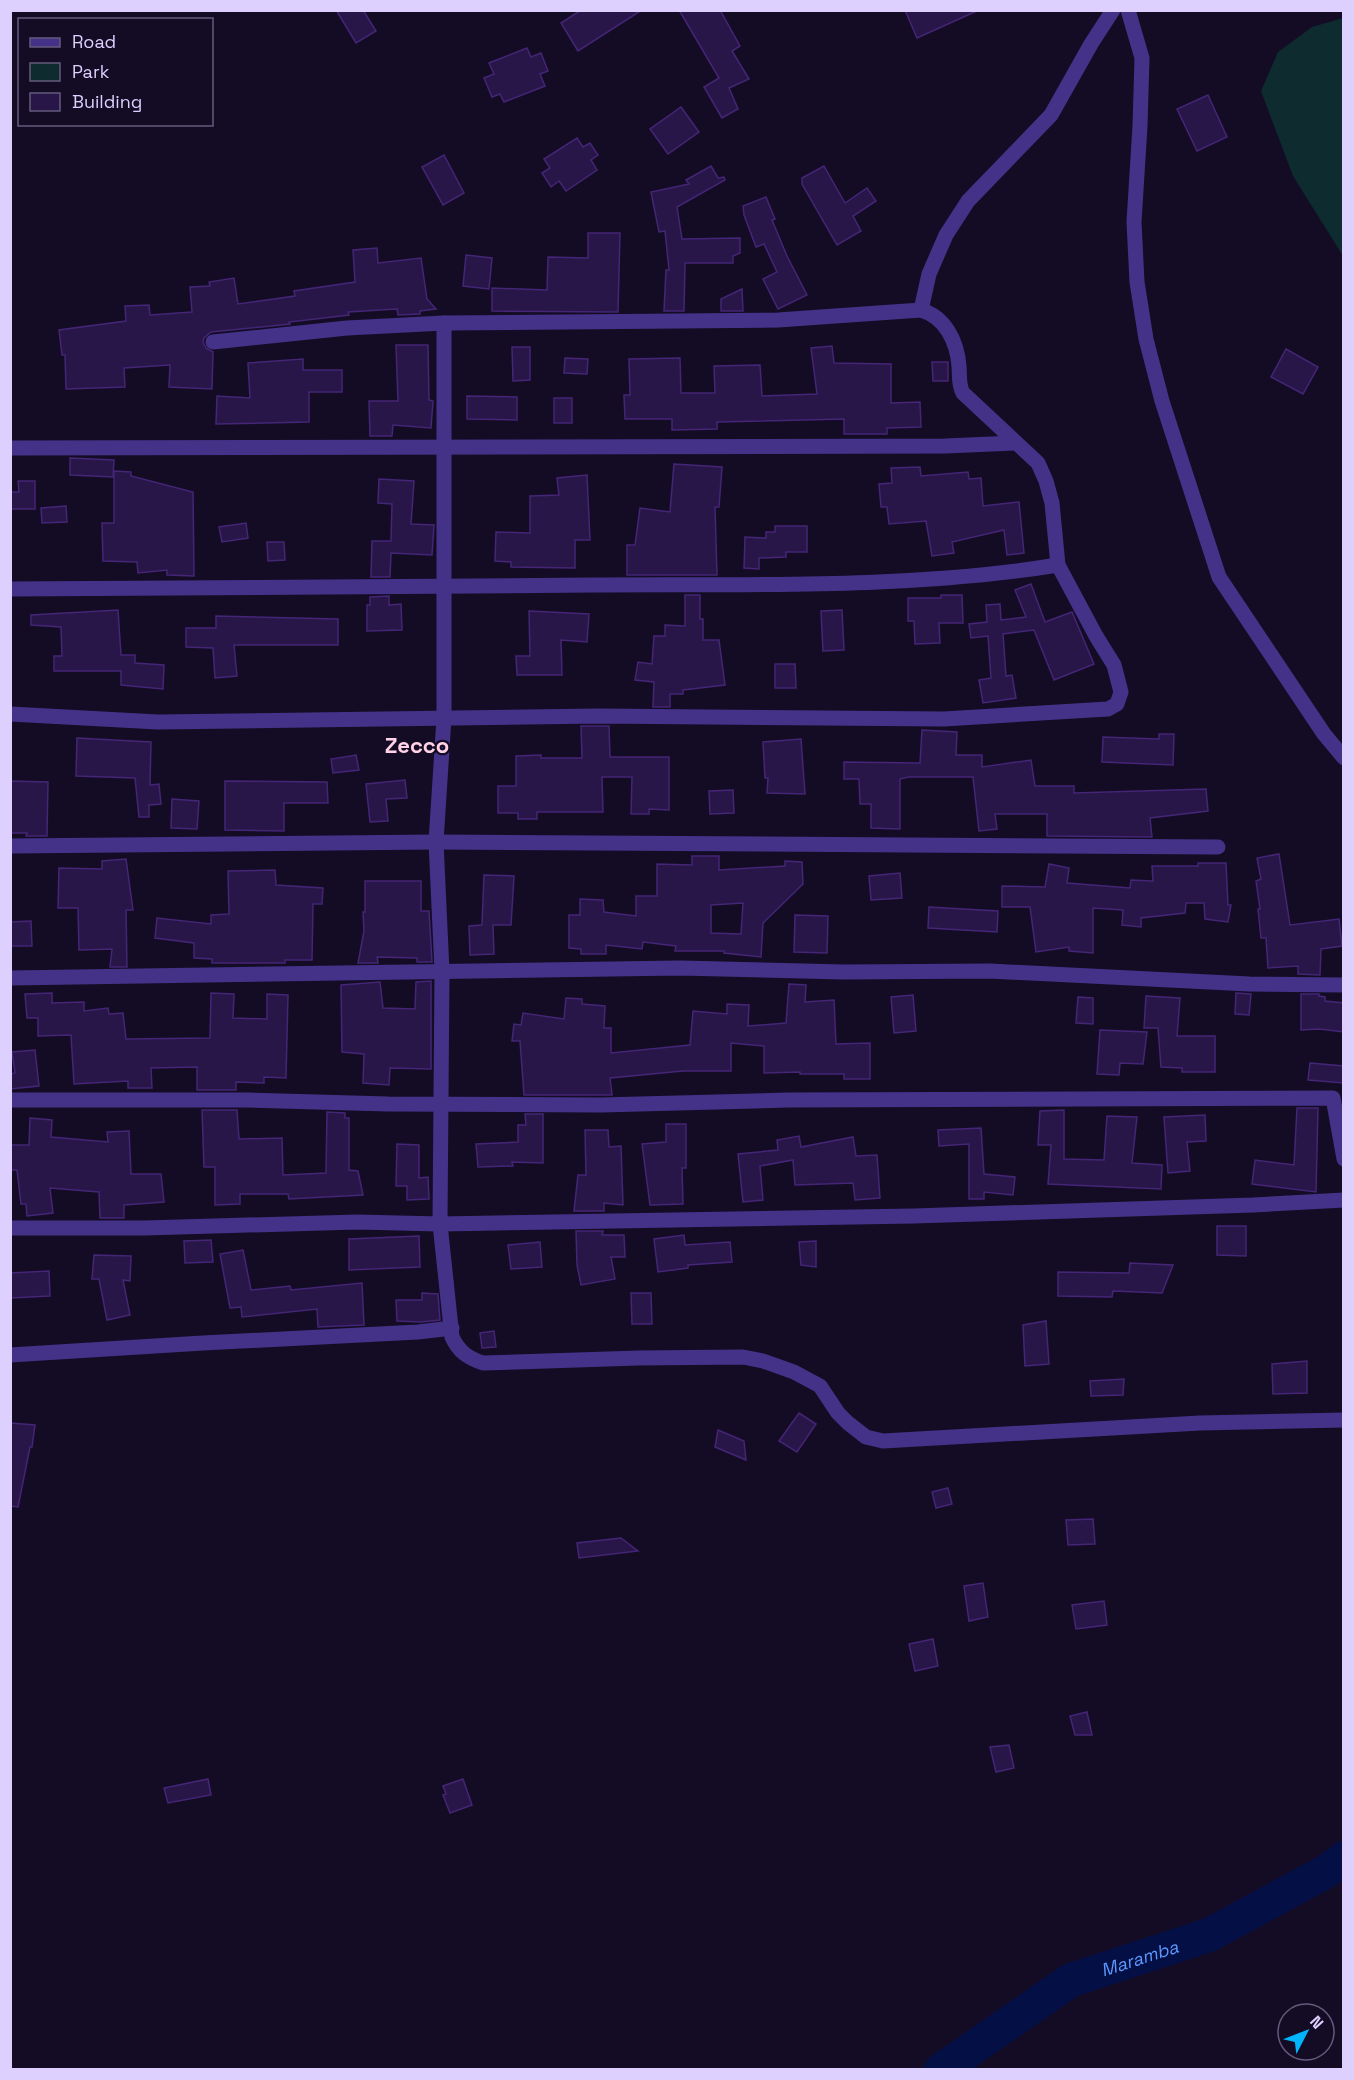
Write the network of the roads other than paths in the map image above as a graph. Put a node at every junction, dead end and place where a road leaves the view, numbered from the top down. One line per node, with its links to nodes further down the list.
1 (1113, 10): 3 (street)
2 (1128, 10): 14 (street)
3 (921, 310): 4 (street); 6 (street)
4 (444, 323): 5 (street); 8 (street)
5 (213, 342)
6 (1015, 443): 8 (street); 9 (street)
7 (10, 448): 8 (street)
8 (445, 448): 10 (street)
9 (1058, 565): 10 (street); 13 (street)
10 (445, 586): 11 (street); 13 (street)
11 (10, 590)
12 (10, 714): 13 (street)
13 (444, 718): 15 (street)
14 (1344, 758)
15 (435, 842): 16 (street); 17 (street); 18 (street)
16 (10, 846)
17 (1218, 847)
18 (442, 971): 19 (street); 20 (street); 22 (street)
19 (10, 978)
20 (1344, 985)
21 (10, 1100): 22 (street)
22 (442, 1104): 23 (street); 25 (street)
23 (1344, 1158)
24 (1344, 1200): 25 (street)
25 (440, 1224): 26 (street); 27 (street)
26 (10, 1228)
27 (452, 1328): 28 (street); 29 (street)
28 (10, 1355)
29 (1344, 1420)

